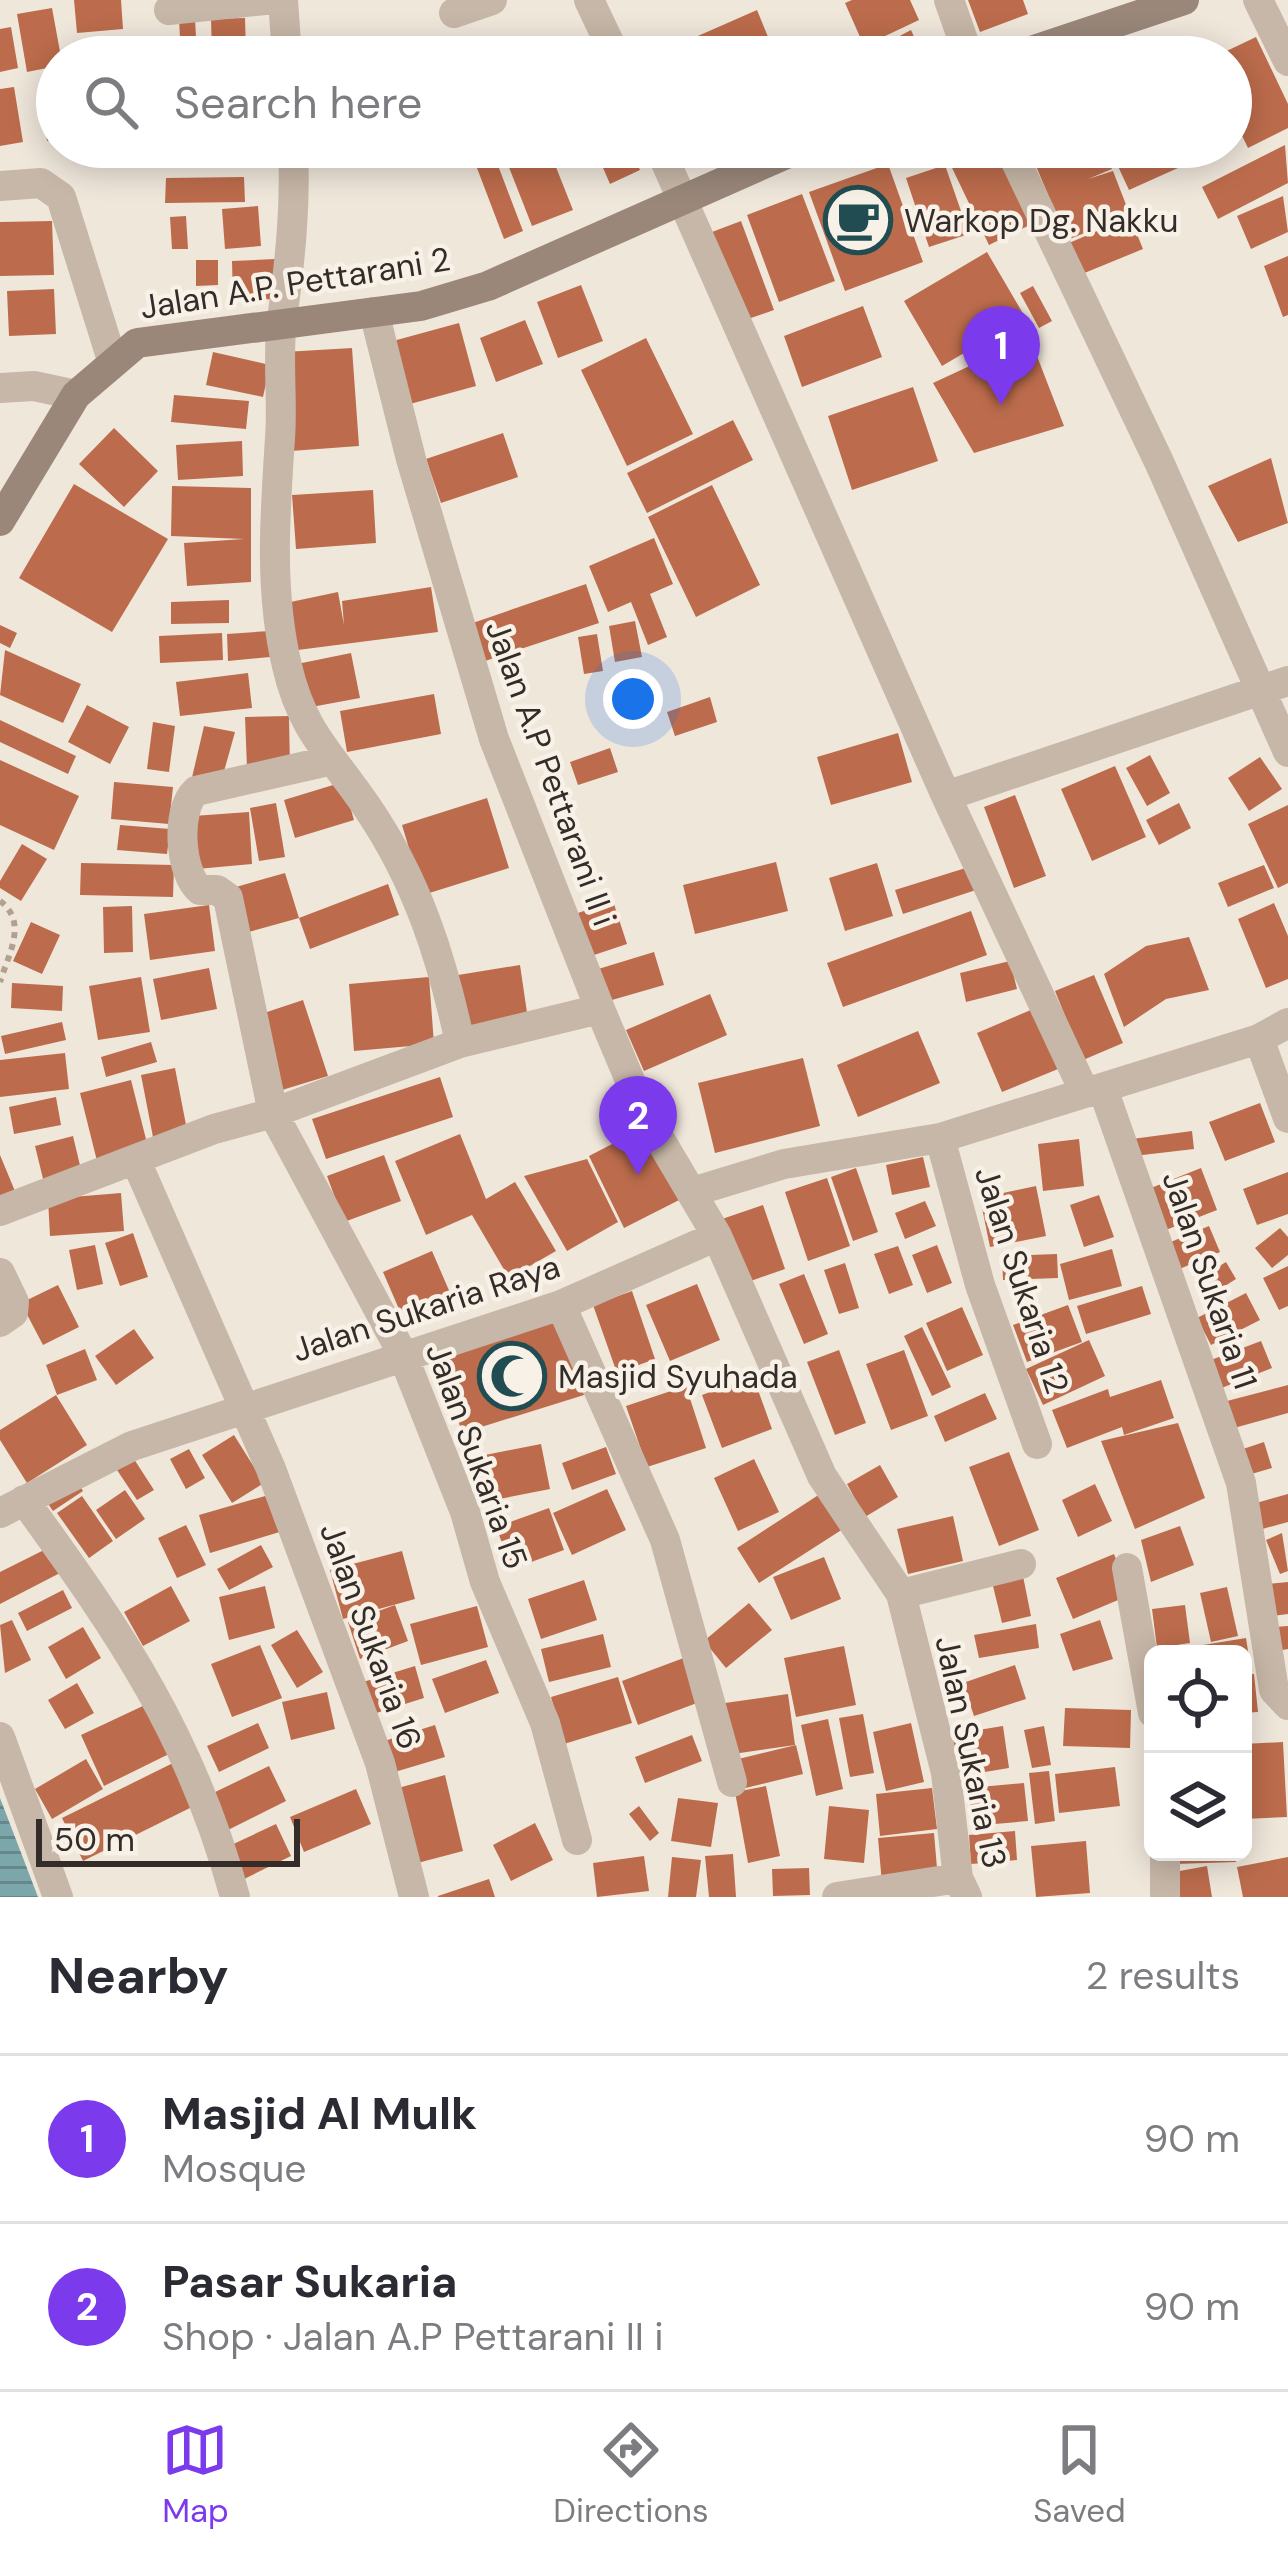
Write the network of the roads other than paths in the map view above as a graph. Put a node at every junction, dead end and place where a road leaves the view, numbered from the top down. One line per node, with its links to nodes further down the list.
1 (265, 0): 8 (street)
2 (283, 0): 10 (street)
3 (492, 0): 9 (street)
4 (589, 0): 11 (street)
5 (949, 0): 12 (street)
6 (1184, 0): 13 (street)
7 (1258, 0): 14 (street)
8 (169, 10)
9 (454, 13)
10 (286, 36)
11 (606, 36)
12 (962, 36)
13 (1076, 36)
14 (1288, 62)
15 (292, 168): 22 (street)
16 (668, 168): 20 (street, Jalan Sukaria 11)
17 (758, 168): 20 (street, Jalan A.P. Pettarani 2)
18 (1019, 168): 28 (street)
19 (0, 186): 23 (street)
20 (685, 203): 21 (street, Jalan A.P. Pettarani 2); 31 (street, Jalan Sukaria 11)
21 (374, 312): 22 (street, Jalan A.P. Pettarani 2); 32 (street, Jalan A.P Pettarani II i)
22 (281, 322): 23 (street, Jalan A.P. Pettarani 2); 30 (street)
23 (112, 360): 25 (street, Jalan A.P. Pettarani 2)
24 (0, 388): 25 (street)
25 (76, 395): 26 (street, Jalan A.P. Pettarani 2)
26 (0, 521)
27 (1288, 681): 28 (street)
28 (1258, 692): 29 (street); 31 (street)
29 (1288, 752)
30 (328, 761): 35 (street); 37 (street, Jalan Sukaria 15)
31 (946, 796): 36 (street, Jalan Sukaria 11)
32 (600, 1010): 35 (street); 41 (street, Jalan A.P Pettarani II i)
33 (1288, 1023): 34 (street)
34 (1259, 1039): 36 (street); 38 (street)
35 (460, 1043): 37 (street)
36 (1093, 1090): 39 (street); 55 (street, Jalan Sukaria 11)
37 (273, 1113): 40 (street); 47 (street, Jalan Sukaria 15)
38 (1288, 1118)
39 (940, 1138): 41 (street); 49 (street, Jalan Sukaria 12)
40 (136, 1161): 42 (street); 48 (street, Jalan Sukaria 16)
41 (692, 1192): 43 (street, Jalan A.P Pettarani II i)
42 (0, 1211)
43 (717, 1236): 45 (street, Jalan Sukaria Raya); 53 (street, Jalan Sukaria 13)
44 (0, 1273): 46 (street)
45 (561, 1305): 47 (street, Jalan Sukaria Raya); 57 (street)
46 (0, 1322)
47 (402, 1353): 48 (street, Jalan Sukaria Raya); 58 (street, Jalan Sukaria 15)
48 (241, 1407): 50 (street, Jalan Sukaria Raya); 63 (street, Jalan Sukaria 16)
49 (1037, 1444)
50 (12, 1507): 62 (street)
51 (1021, 1564): 53 (street)
52 (1127, 1568): 54 (street)
53 (901, 1594): 60 (street, Jalan Sukaria 13)
54 (1144, 1663)
55 (1288, 1705)
56 (0, 1737): 61 (street)
57 (732, 1782)
58 (577, 1840)
59 (1165, 1861): 65 (street)
60 (963, 1887): 64 (street)
61 (58, 1897)
62 (236, 1897)
63 (414, 1897)
64 (837, 1897)
65 (1165, 1897)

